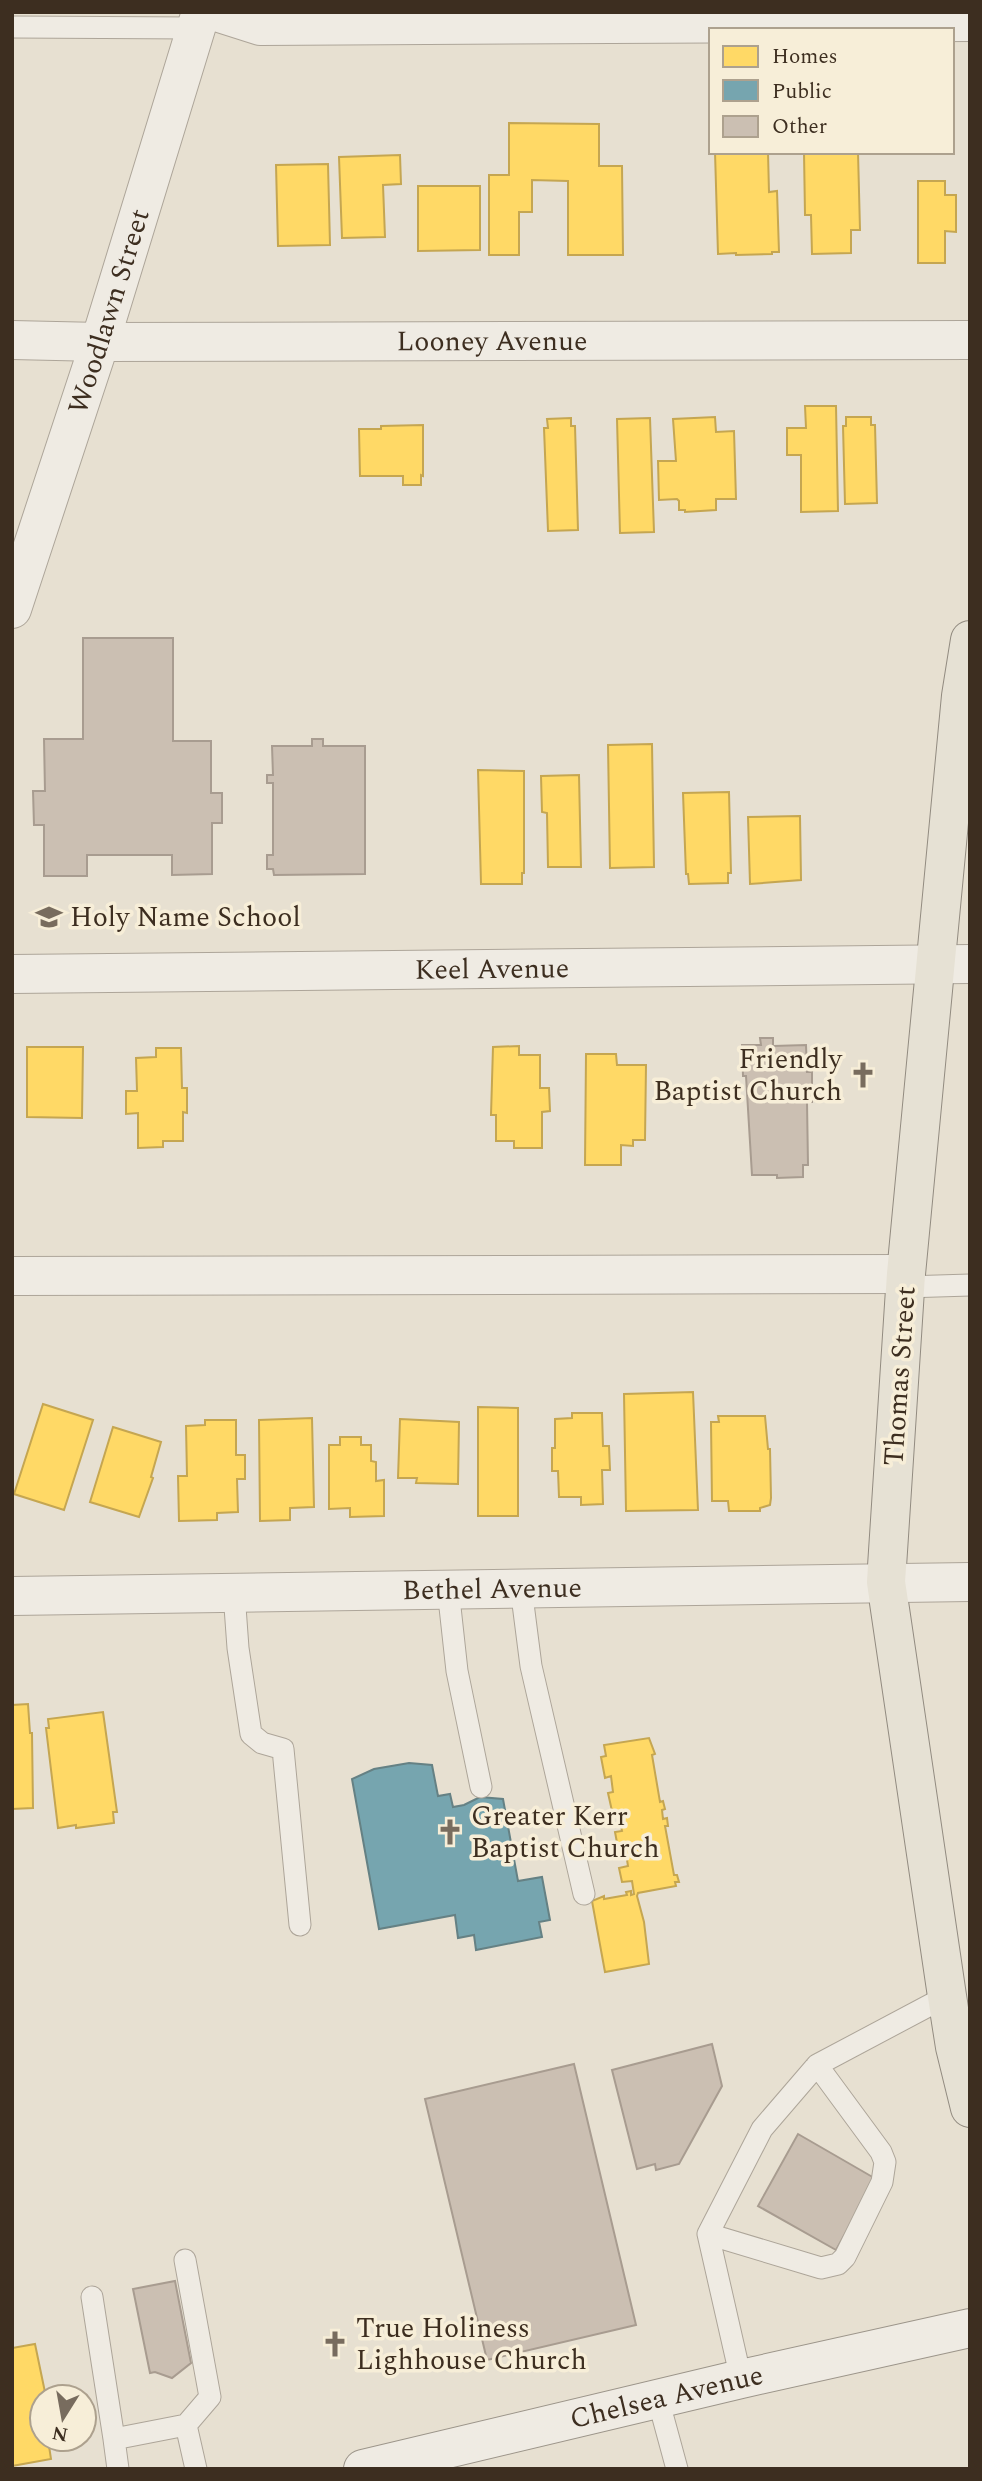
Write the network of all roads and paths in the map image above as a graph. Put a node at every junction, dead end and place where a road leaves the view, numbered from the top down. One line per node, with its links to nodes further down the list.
1 (204, 18): 2 (street); 3 (lane); 6 (street, Woodlawn Street)
2 (970, 22)
3 (12, 27)
4 (12, 340): 6 (street, Looney Avenue)
5 (970, 340): 6 (street, Looney Avenue)
6 (100, 342): 7 (street, Woodlawn Street)
7 (12, 609)
8 (970, 640): 9 (main road, Thomas Street)
9 (952, 965): 10 (street, Keel Avenue); 12 (main road, Thomas Street)
10 (12, 974)
11 (12, 1276): 12 (street)
12 (906, 1280): 13 (lane); 15 (main road, Thomas Street)
13 (970, 1285)
14 (970, 1582): 15 (street, Bethel Avenue)
15 (886, 1583): 16 (street, Bethel Avenue); 23 (main road, Thomas Street)
16 (521, 1588): 17 (street, Bethel Avenue); 21 (lane)
17 (448, 1589): 18 (street, Bethel Avenue); 20 (lane)
18 (234, 1593): 19 (street, Bethel Avenue); 22 (lane)
19 (12, 1596)
20 (481, 1787)
21 (584, 1894)
22 (300, 1925)
23 (947, 1996): 24 (main road, Thomas Street); 25 (lane)
24 (962, 2046): 26 (main road, Thomas Street)
25 (817, 2065): 27 (lane); 27 (lane)
26 (970, 2108)
27 (708, 2234): 31 (lane)
28 (185, 2260): 33 (lane)
29 (92, 2297): 34 (lane)
30 (970, 2328): 31 (street, Chelsea Avenue)
31 (741, 2379): 32 (street, Chelsea Avenue)
32 (658, 2399): 37 (street, Chelsea Avenue); 38 (lane)
33 (186, 2425): 34 (lane); 36 (lane)
34 (114, 2439): 35 (lane)
35 (118, 2469)
36 (196, 2469)
37 (363, 2469)
38 (677, 2469)

